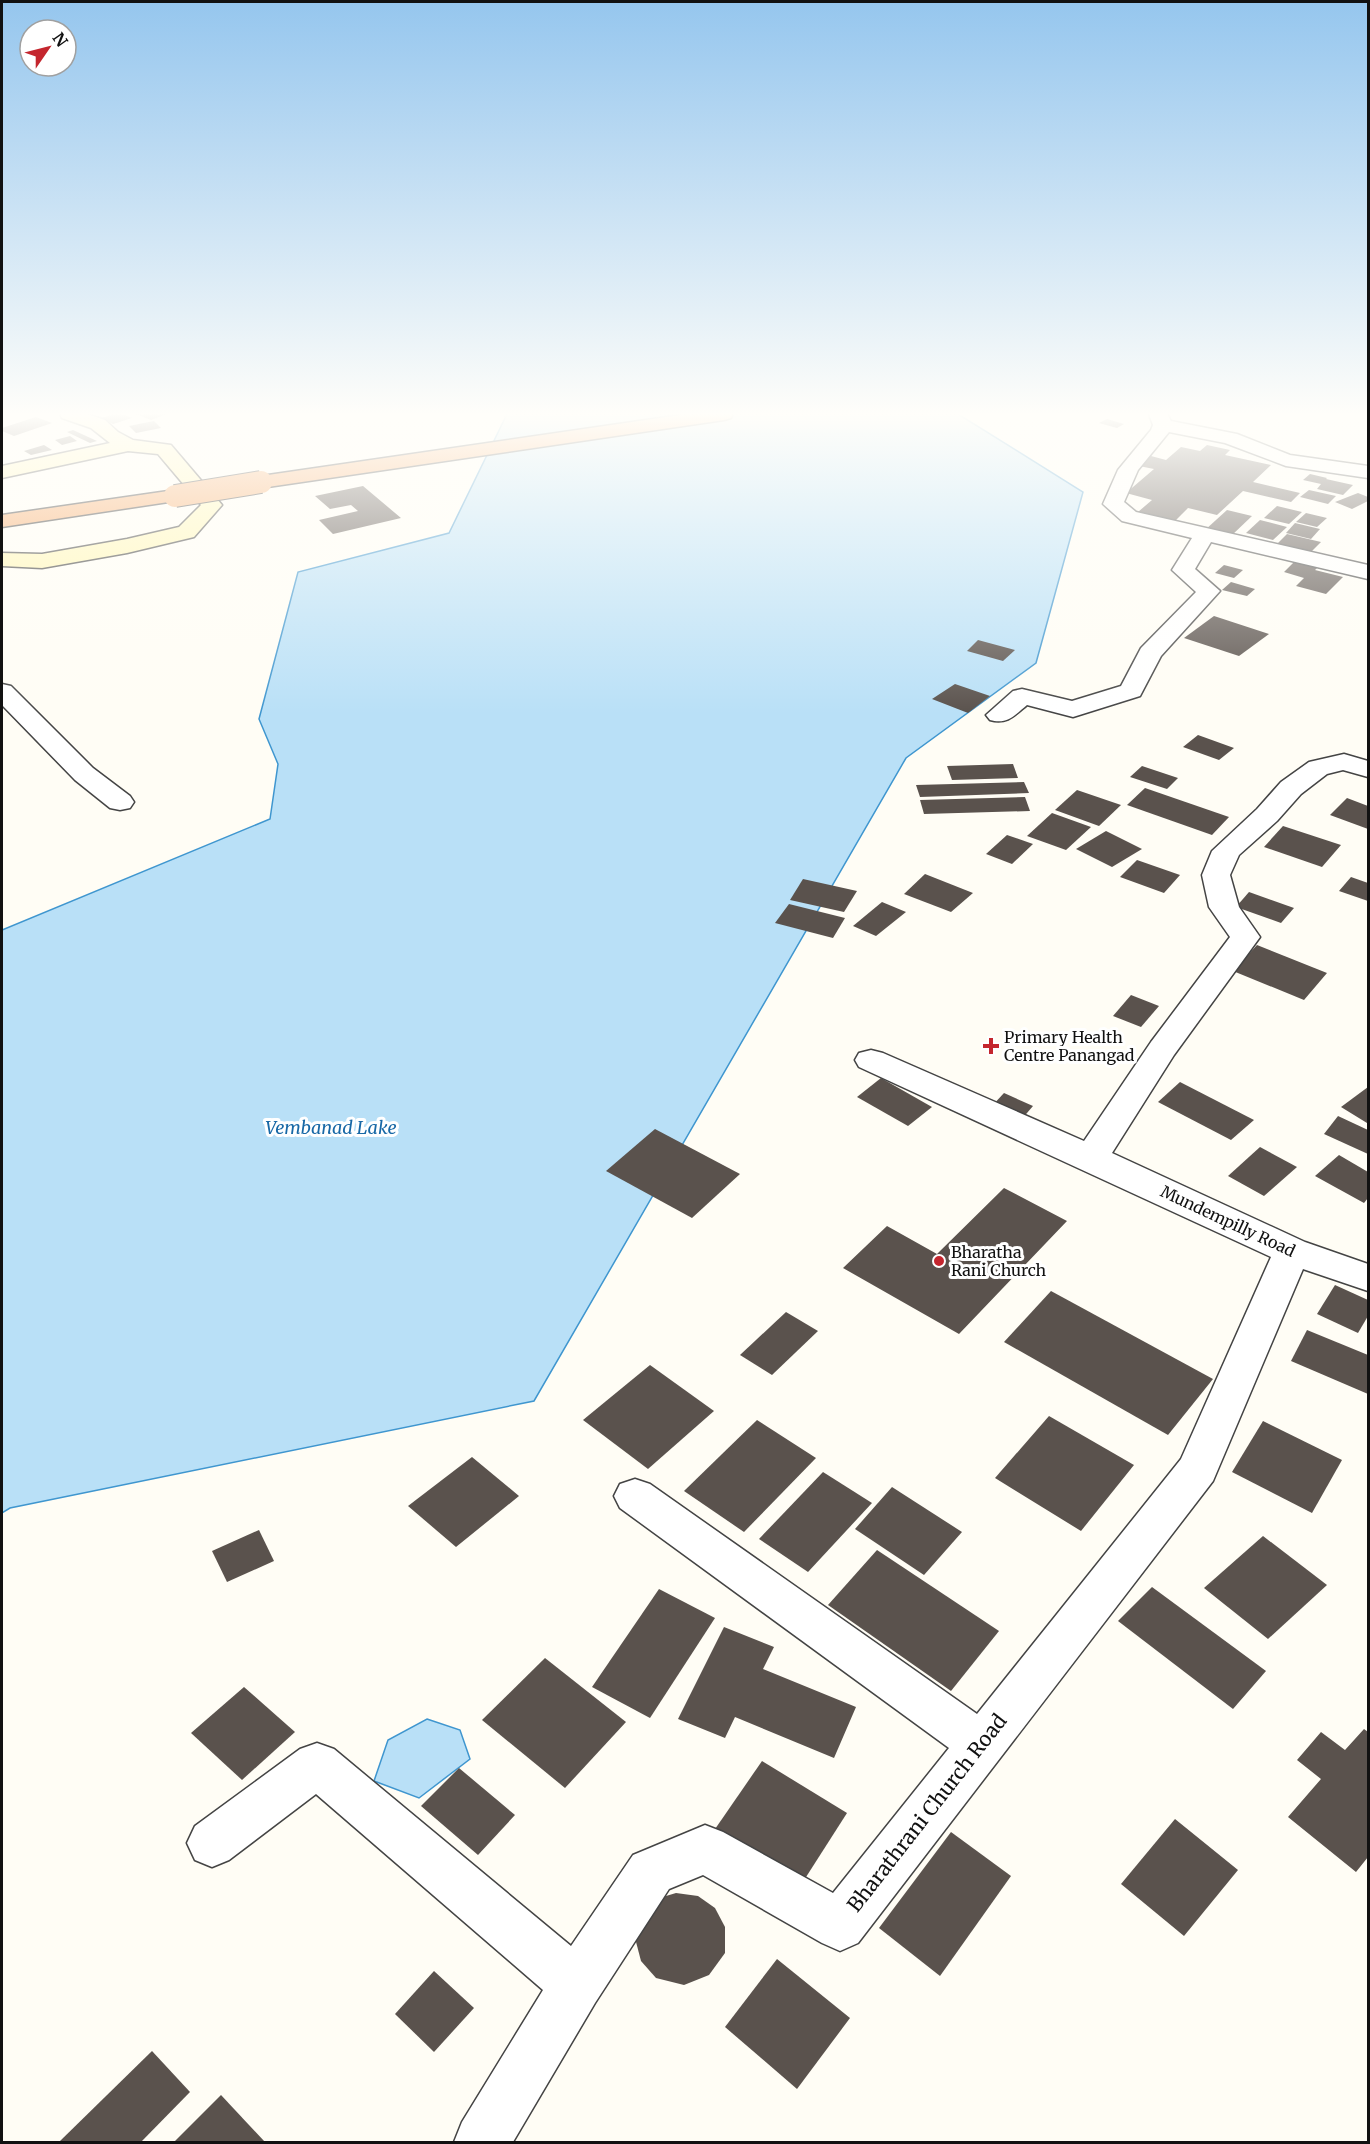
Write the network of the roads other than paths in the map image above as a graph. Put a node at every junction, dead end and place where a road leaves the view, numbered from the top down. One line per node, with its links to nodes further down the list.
1 (31, 514): 4 (highway)
2 (203, 514): 6 (street)
3 (1126, 514): 5 (street)
4 (2, 521)
5 (1205, 534): 7 (street); 9 (street)
6 (2, 561)
7 (1368, 572)
8 (2, 691): 11 (street)
9 (999, 715)
10 (1368, 769): 13 (street)
11 (120, 802)
12 (871, 1060): 13 (street, Mundempilly Road)
13 (1091, 1158): 14 (street, Mundempilly Road)
14 (1292, 1251): 15 (street, Mundempilly Road); 17 (street, Bharathrani Church Road)
15 (1368, 1277)
16 (635, 1496): 17 (street)
17 (981, 1744): 19 (street, Bharathrani Church Road)
18 (212, 1843): 19 (street)
19 (576, 1984): 20 (street, Bharathrani Church Road)
20 (482, 2142)

